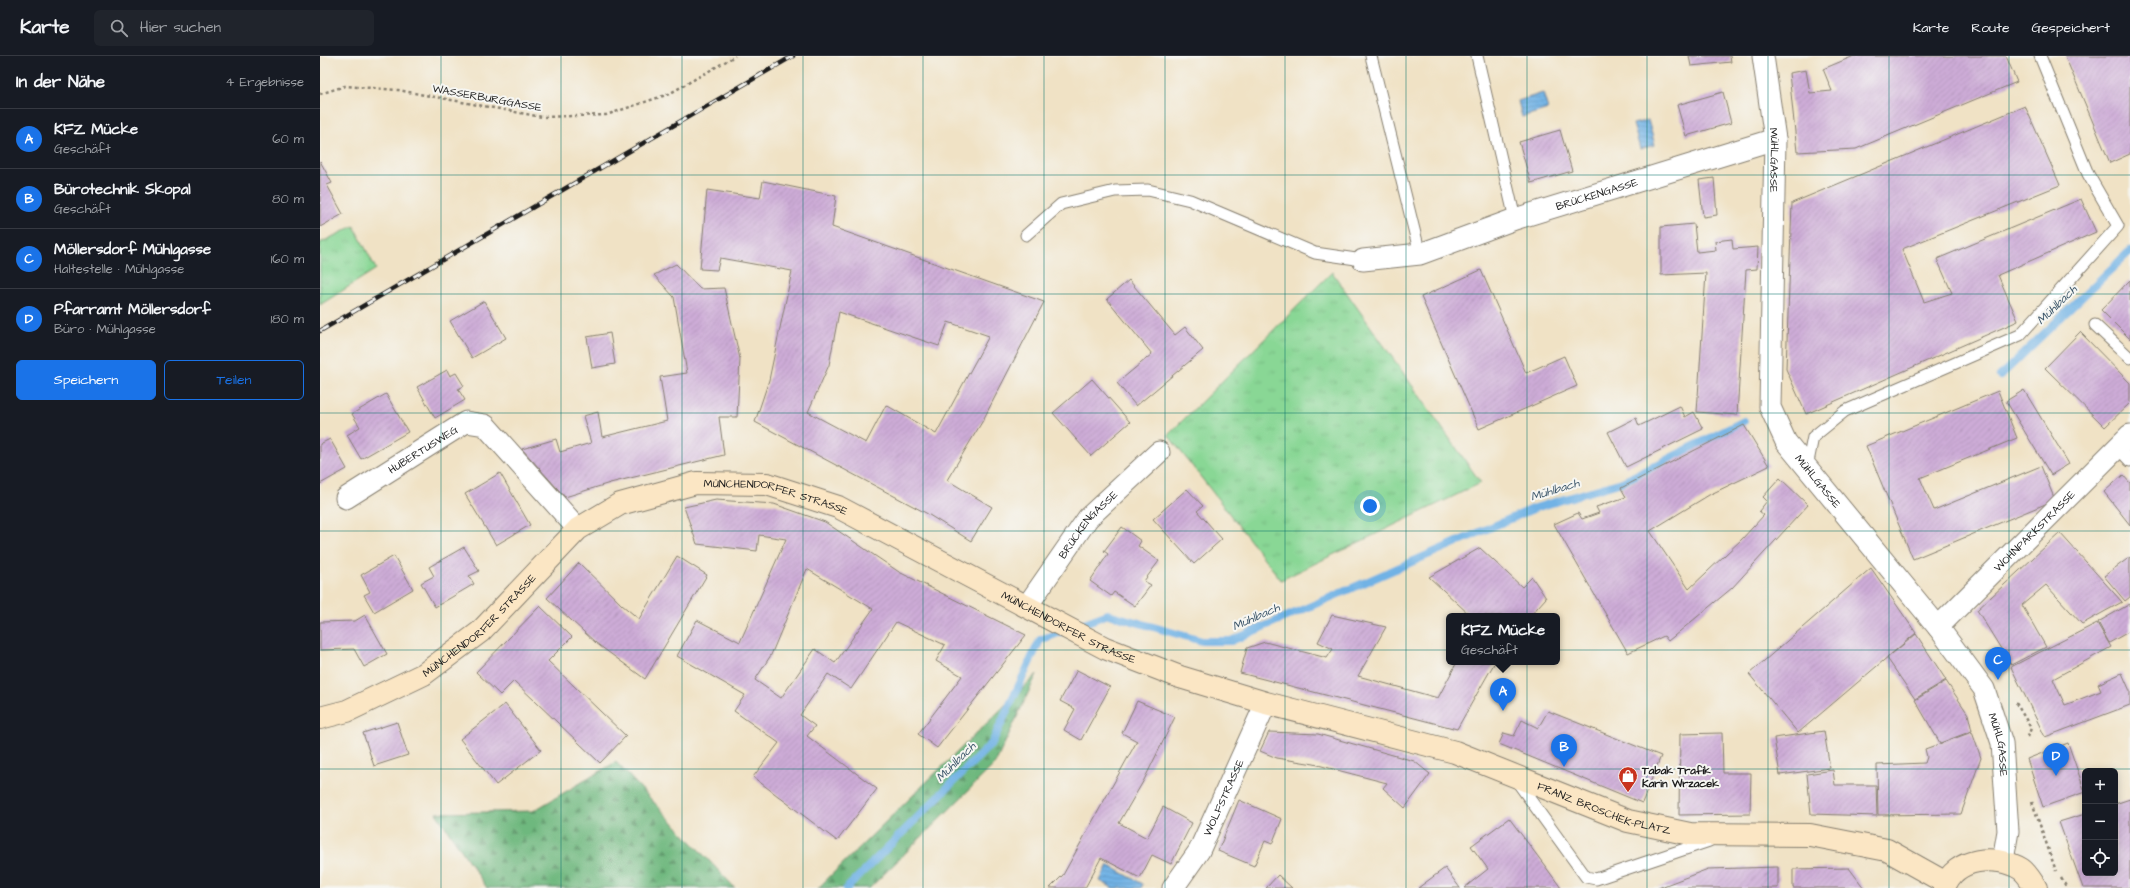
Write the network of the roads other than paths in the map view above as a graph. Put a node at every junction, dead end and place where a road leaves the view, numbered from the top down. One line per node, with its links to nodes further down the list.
1 (1371, 56): 8 (lane)
2 (1477, 56): 6 (lane)
3 (1763, 56): 5 (street, MÜHLGASSE)
4 (2040, 56): 14 (lane)
5 (1775, 139): 6 (street, BRÜCKENGASSE); 14 (street, MÜHLGASSE)
6 (1515, 219): 8 (street, BRÜCKENGASSE)
7 (1026, 235): 9 (lane)
8 (1420, 254): 9 (street, BRÜCKENGASSE)
9 (1363, 260)
10 (2095, 324): 11 (lane)
11 (2130, 358)
12 (2126, 448): 18 (street, WOHNPARKSTRASSE)
13 (1159, 452): 17 (street, BRÜCKENGASSE)
14 (1807, 467): 18 (street, MÜHLGASSE)
15 (346, 498): 16 (street, HUBERTUSWEG)
16 (578, 530): 17 (street, MÜNCHENDORFER STRASSE); 20 (street, MÜNCHENDORFER STRASSE)
17 (1027, 606): 19 (street, MÜNCHENDORFER STRASSE)
18 (1938, 626): 23 (street, MÜHLGASSE)
19 (1266, 703): 21 (street, FRANZ BROSCHEK-PLATZ); 25 (street, WOLFSTRASSE)
20 (320, 718)
21 (1513, 775): 22 (street, FRANZ BROSCHEK-PLATZ); 22 (lane)
22 (1728, 834): 24 (street, FRANZ BROSCHEK-PLATZ)
23 (2003, 860): 24 (street, FRANZ BROSCHEK-PLATZ); 26 (street, FRANZ BROSCHEK-PLATZ)
24 (1945, 886)
25 (1173, 888)
26 (2036, 888)

